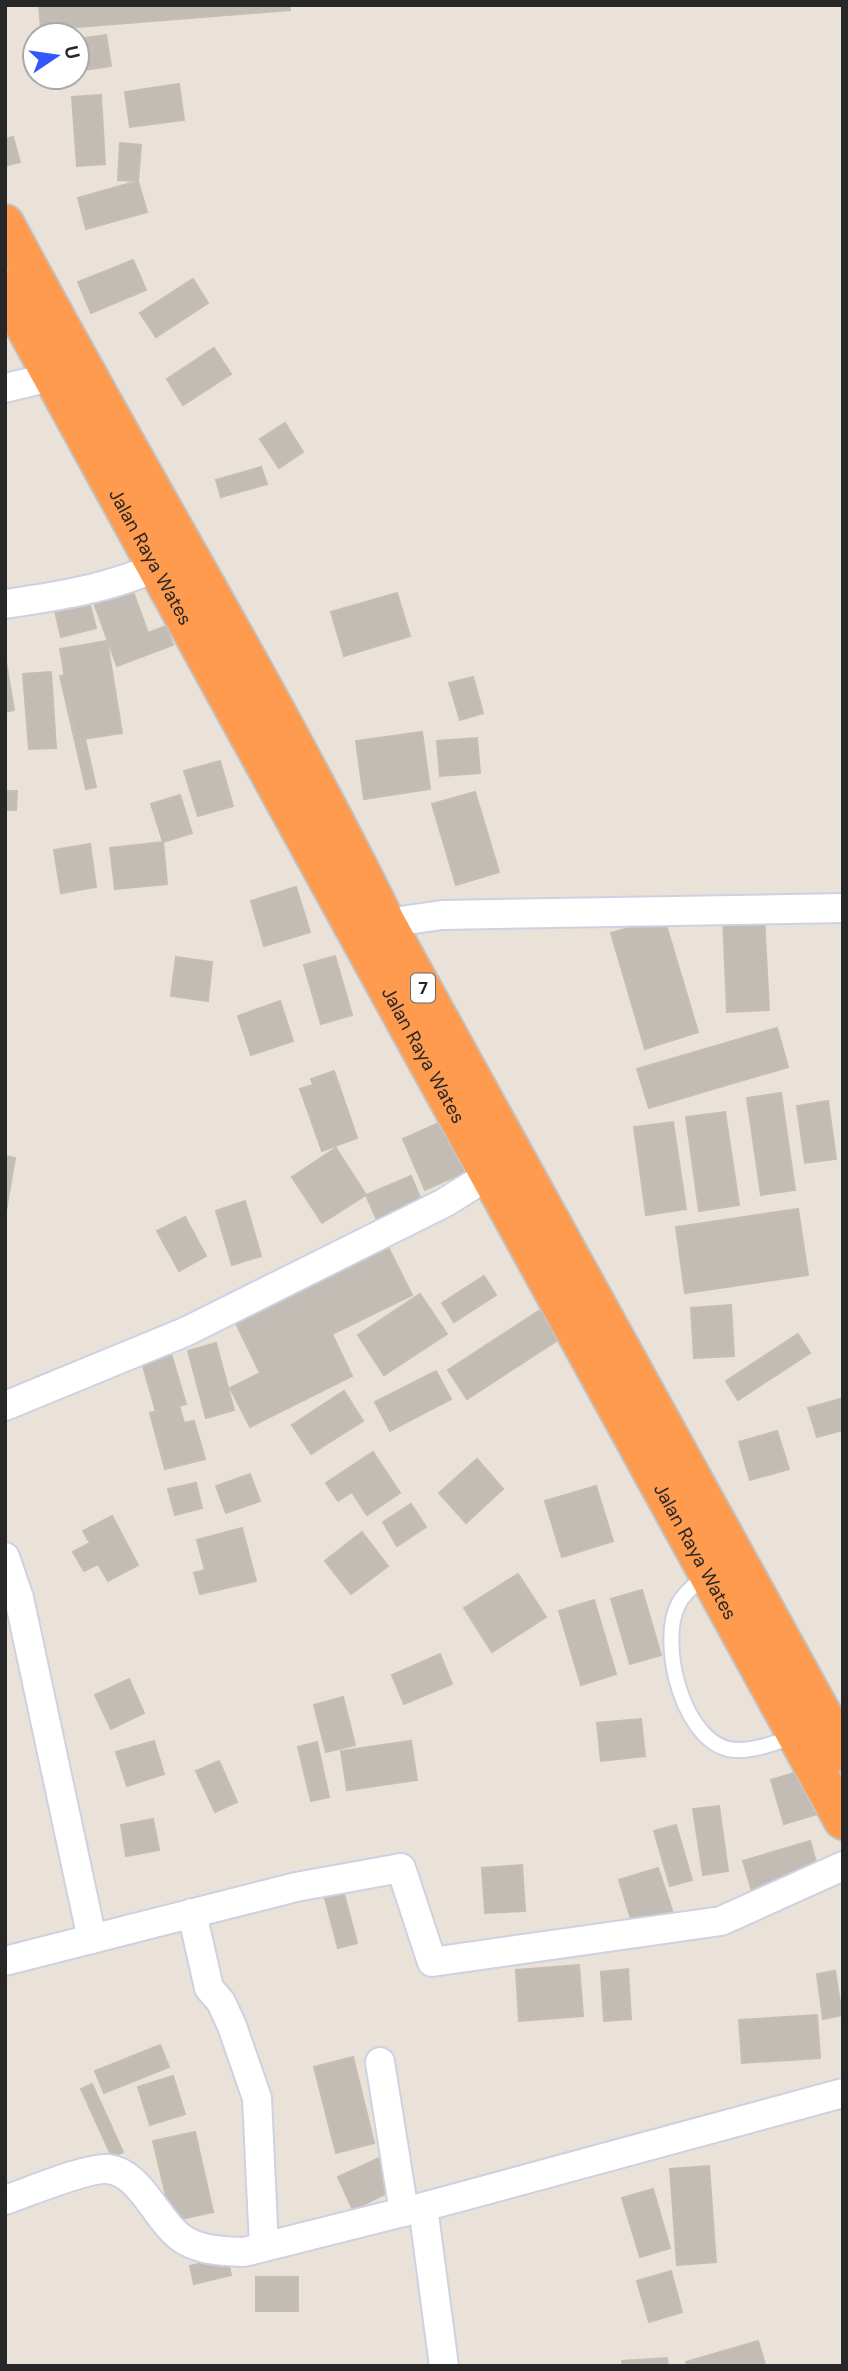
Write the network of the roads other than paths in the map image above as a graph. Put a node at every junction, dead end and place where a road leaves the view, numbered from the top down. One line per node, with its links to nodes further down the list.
1 (5, 223): 5 (highway, Jalan Raya Wates / 7)
2 (5, 290): 3 (highway, Jalan Raya Wates)
3 (51, 377): 4 (street); 5 (highway, Jalan Raya Wates)
4 (5, 388)
5 (173, 558): 6 (street); 8 (highway, Jalan Raya Wates / 7); 9 (highway, Jalan Raya Wates)
6 (5, 604)
7 (843, 908): 8 (street)
8 (386, 923): 14 (highway, Jalan Raya Wates / 7)
9 (489, 1175): 10 (street); 12 (highway, Jalan Raya Wates)
10 (5, 1406)
11 (5, 1558): 18 (street)
12 (706, 1574): 13 (highway, Jalan Raya Wates); 13 (lane)
13 (796, 1736): 15 (highway, Jalan Raya Wates)
14 (843, 1752)
15 (843, 1820)
16 (843, 1866): 17 (street)
17 (192, 1913): 18 (street); 24 (street)
18 (92, 1939): 19 (street)
19 (5, 1961)
20 (380, 2062): 23 (street)
21 (843, 2093): 23 (street)
22 (5, 2200): 24 (street)
23 (414, 2210): 24 (street); 25 (street)
24 (264, 2247)
25 (444, 2366)

